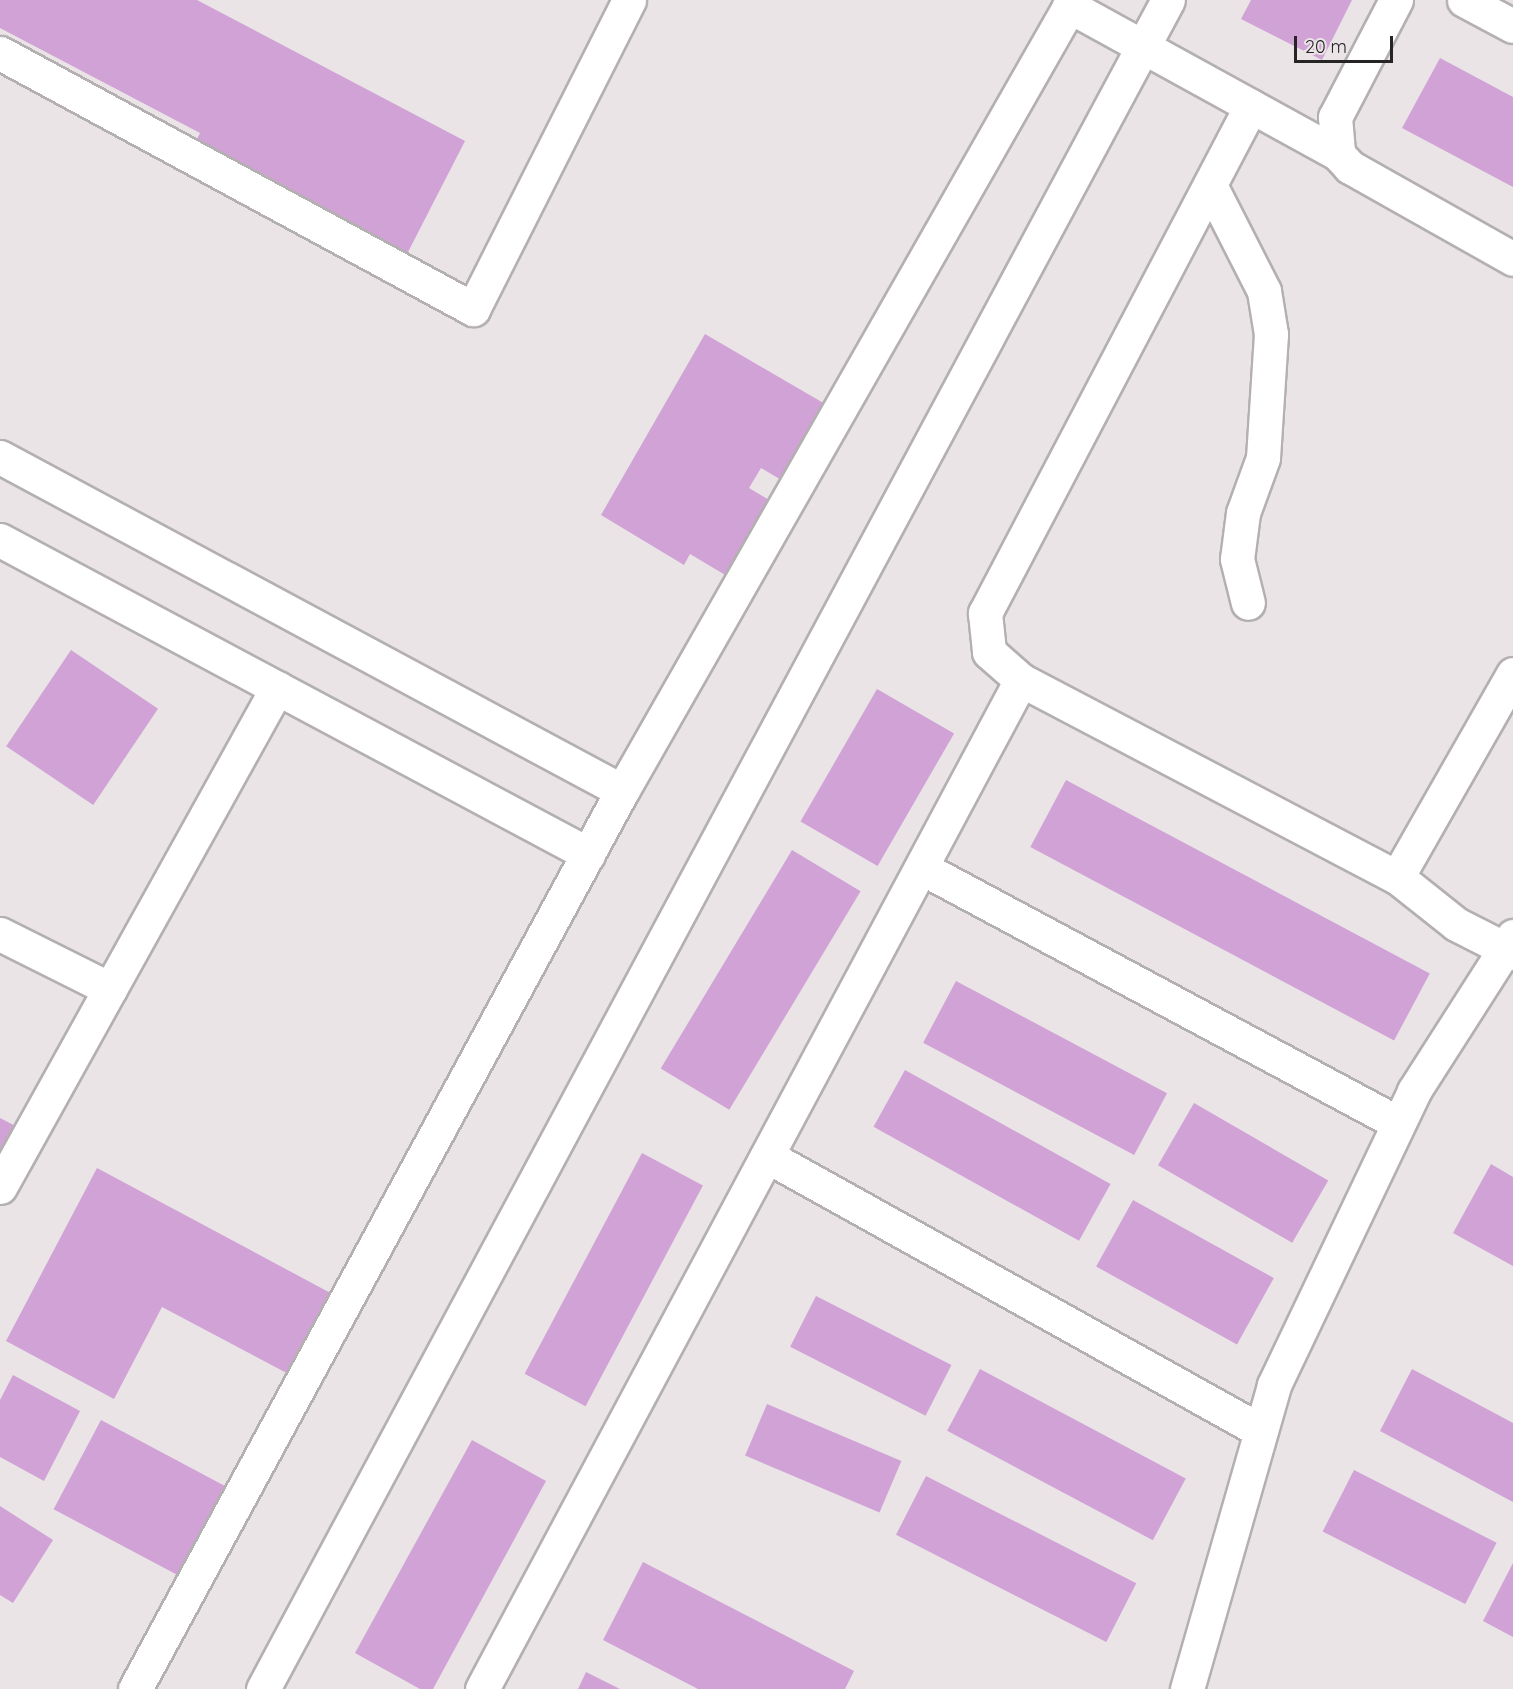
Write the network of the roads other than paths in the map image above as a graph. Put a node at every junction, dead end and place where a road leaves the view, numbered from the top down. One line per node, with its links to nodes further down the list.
1 (629, 0): 8 (street)
2 (1168, 0): 7 (street)
3 (1396, 0): 10 (street)
4 (1464, 0): 6 (street)
5 (1071, 3): 7 (street); 19 (street)
6 (1513, 26)
7 (1142, 46): 9 (street); 31 (street)
8 (0, 53)
9 (1251, 106): 10 (street); 11 (street)
10 (1338, 154): 12 (street)
11 (1210, 185): 15 (street); 17 (street)
12 (1513, 259)
13 (0, 457): 19 (street)
14 (0, 540): 18 (street)
15 (1248, 603)
16 (1513, 674): 22 (street)
17 (1021, 680): 21 (street); 22 (street)
18 (277, 688): 20 (street); 25 (street)
19 (622, 791): 20 (street)
20 (588, 854): 30 (street)
21 (921, 868): 26 (street); 27 (street)
22 (1397, 877): 24 (street)
23 (0, 933): 25 (street)
24 (1510, 946): 26 (street)
25 (110, 989): 28 (street)
26 (1398, 1123): 29 (street)
27 (767, 1156): 29 (street); 32 (street)
28 (0, 1187)
29 (1261, 1431): 33 (street)
30 (135, 1689)
31 (263, 1689)
32 (482, 1689)
33 (1187, 1689)

